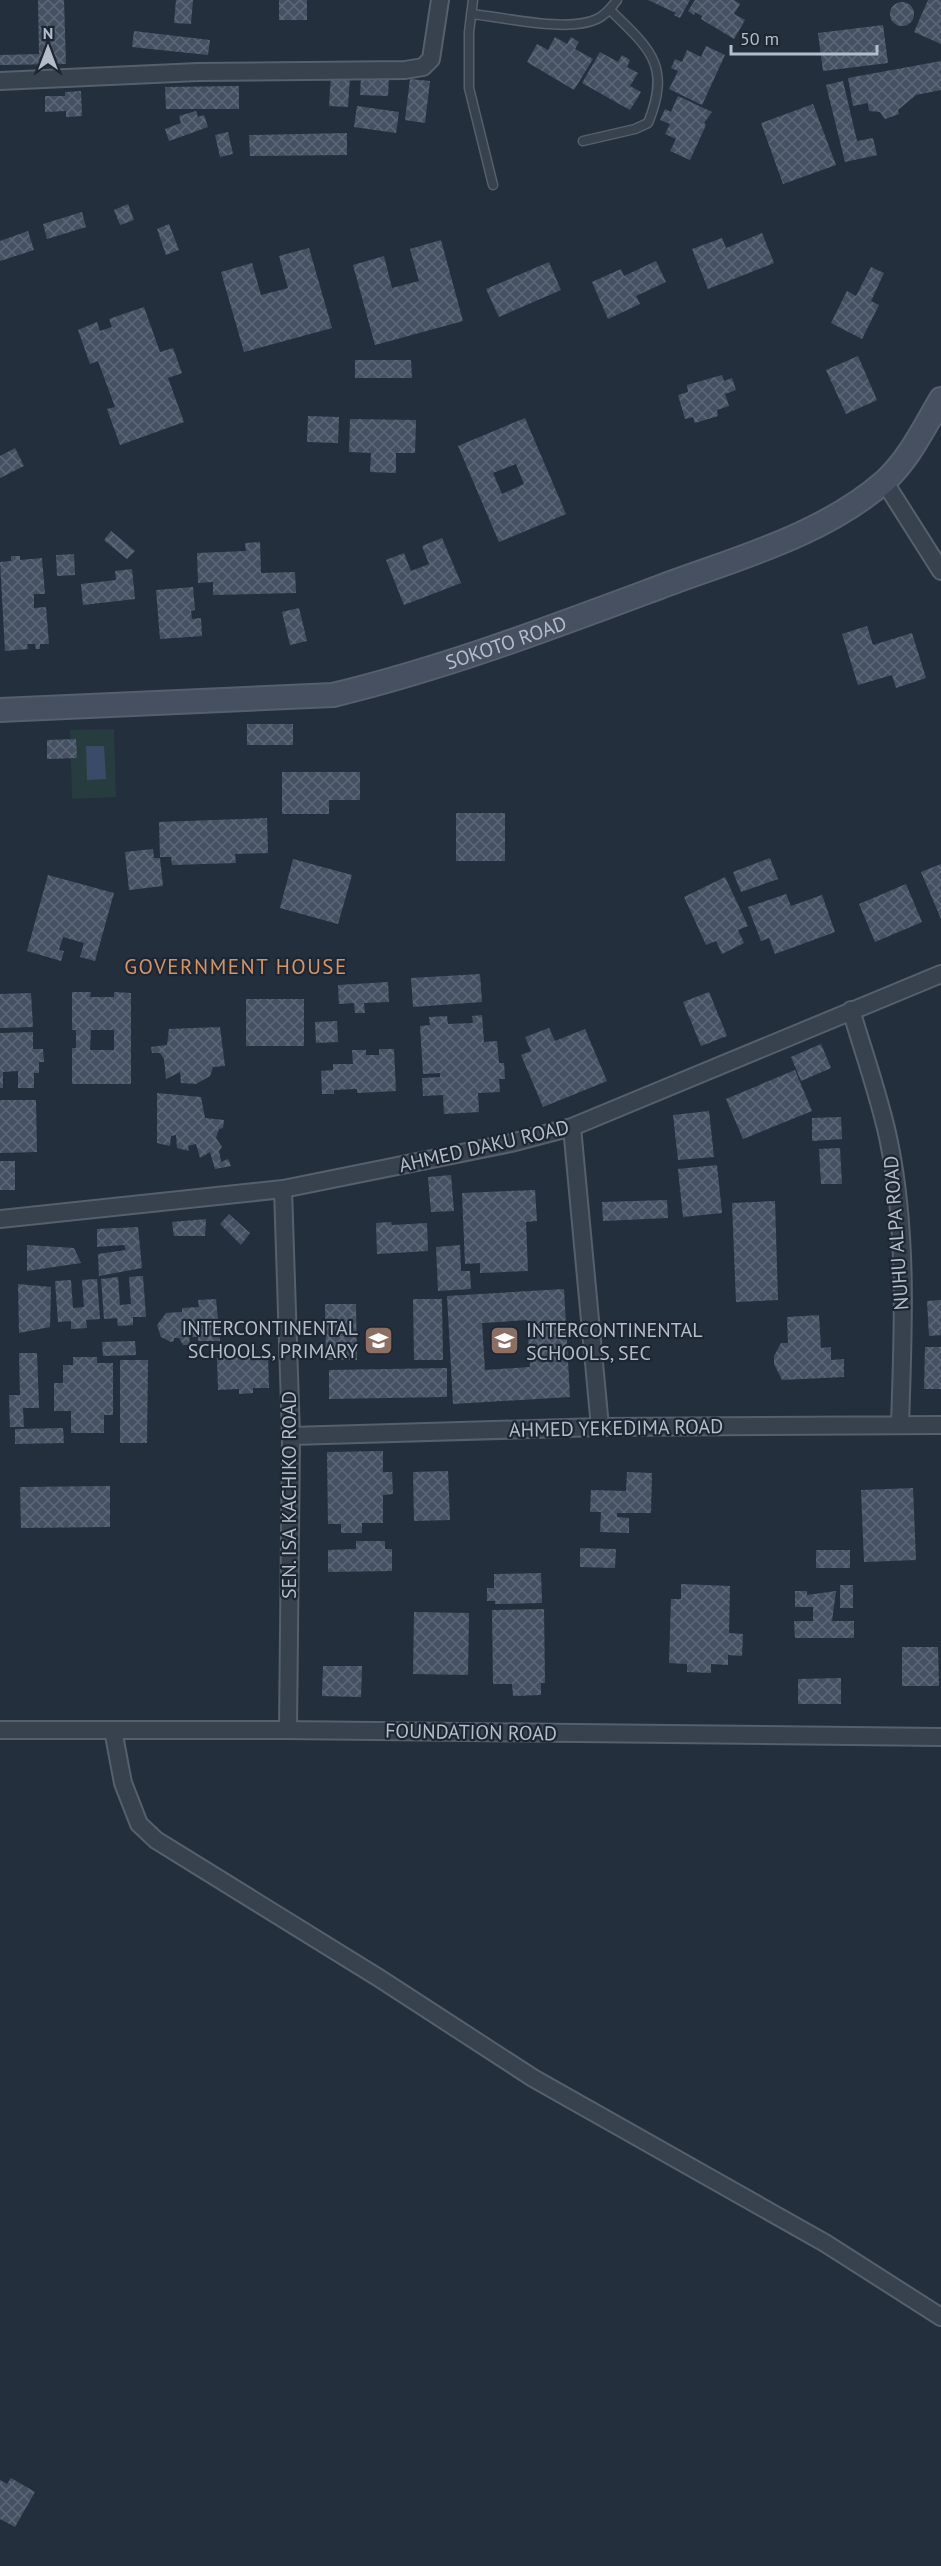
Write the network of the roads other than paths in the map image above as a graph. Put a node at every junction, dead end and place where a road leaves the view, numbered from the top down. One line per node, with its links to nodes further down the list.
1 (440, 0): 6 (street)
2 (474, 0): 5 (lane)
3 (617, 0): 4 (lane)
4 (610, 10): 5 (lane); 7 (lane)
5 (471, 14): 8 (lane)
6 (0, 81)
7 (583, 141)
8 (493, 185)
9 (941, 399): 10 (street, SOKOTO ROAD)
10 (884, 481): 11 (street); 12 (street, SOKOTO ROAD)
11 (941, 571)
12 (0, 710)
13 (941, 974): 14 (street, AHMED DAKU ROAD)
14 (851, 1010): 15 (street, AHMED DAKU ROAD); 18 (street, NUHU ALPA ROAD)
15 (572, 1126): 16 (street, AHMED DAKU ROAD); 20 (street)
16 (283, 1189): 17 (street, AHMED DAKU ROAD); 21 (street, SEN. ISA KACHIKO ROAD)
17 (0, 1219)
18 (900, 1425): 19 (street, AHMED YEKEDIMA ROAD); 20 (street, AHMED YEKEDIMA ROAD)
19 (941, 1425)
20 (600, 1427): 21 (street, AHMED YEKEDIMA ROAD)
21 (291, 1436): 24 (street, SEN. ISA KACHIKO ROAD)
22 (0, 1730): 23 (street, FOUNDATION ROAD)
23 (113, 1730): 24 (street, FOUNDATION ROAD); 26 (street)
24 (288, 1730): 25 (street, FOUNDATION ROAD)
25 (941, 1737)
26 (941, 2317)

